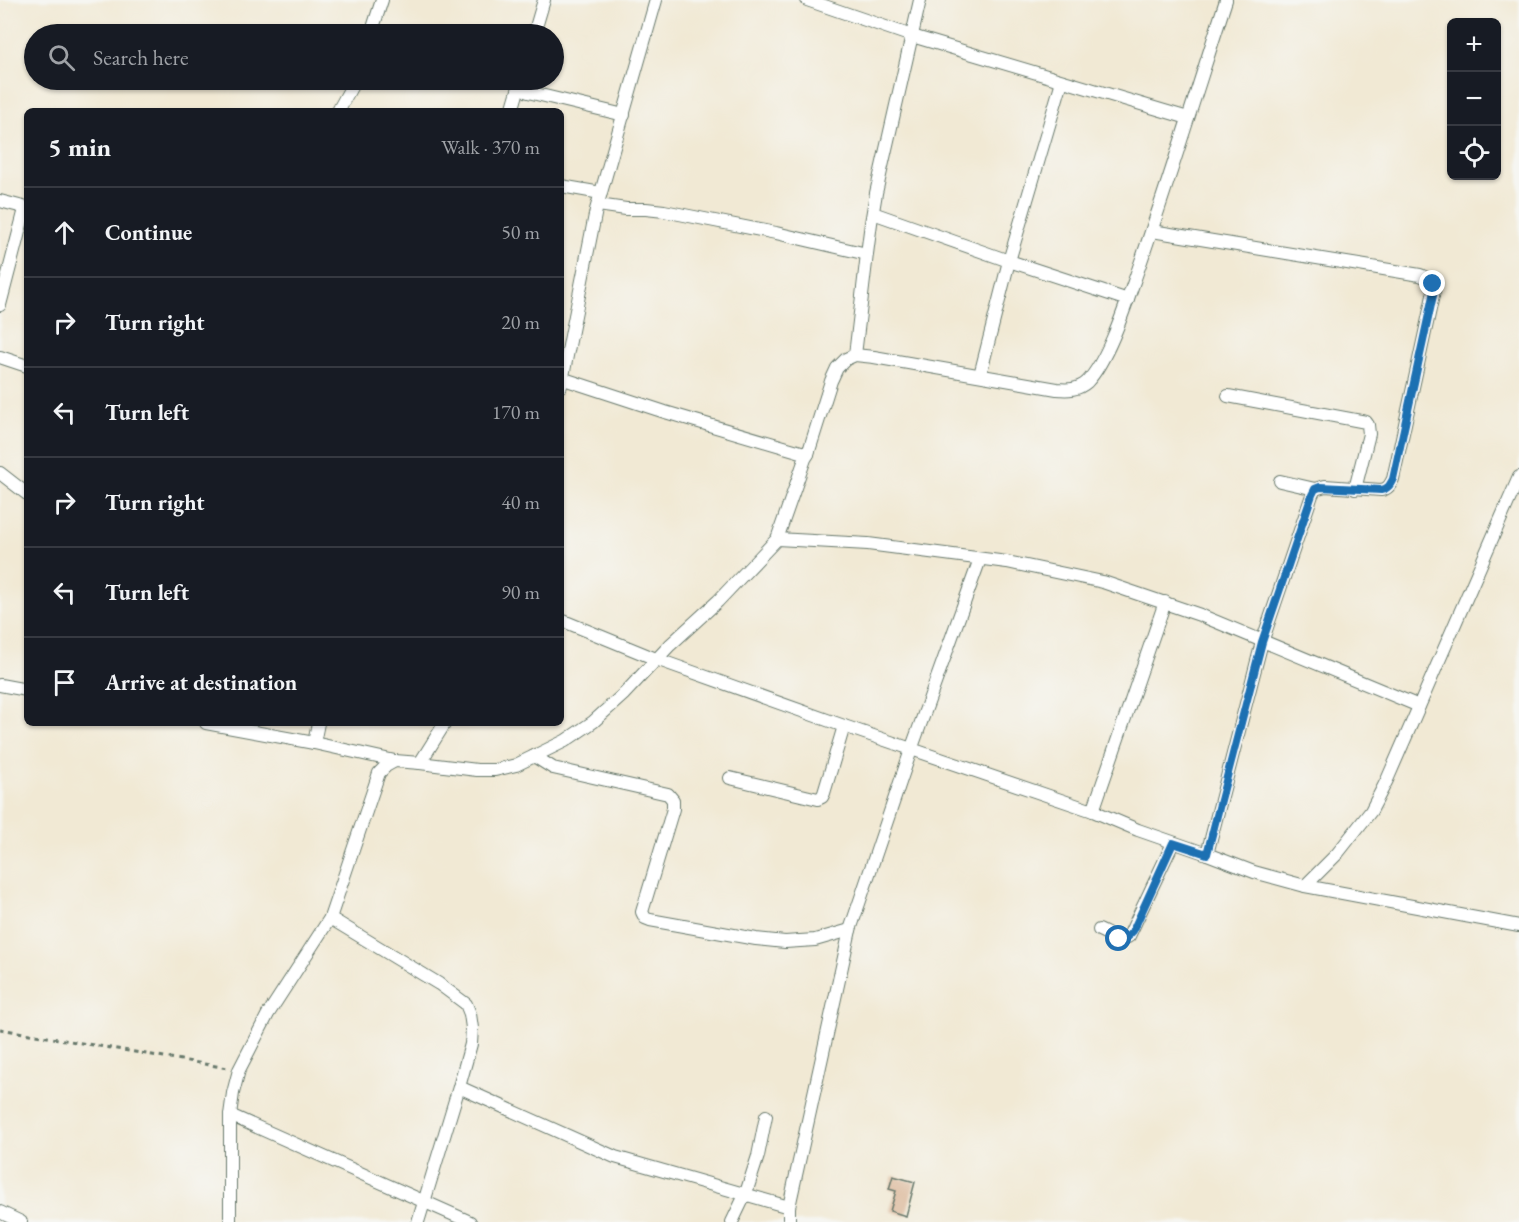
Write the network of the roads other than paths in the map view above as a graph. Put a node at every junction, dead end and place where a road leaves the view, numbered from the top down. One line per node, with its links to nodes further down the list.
1 (382, 0): 7 (street)
2 (544, 0): 8 (street)
3 (656, 0): 16 (street)
4 (807, 0): 9 (street)
5 (920, 0): 9 (street)
6 (1226, 0): 17 (street)
7 (374, 24)
8 (537, 24)
9 (912, 36): 10 (street); 22 (street)
10 (1062, 81): 17 (street); 26 (street)
11 (350, 90): 14 (street)
12 (518, 90): 15 (street)
13 (528, 92): 16 (street)
14 (340, 108)
15 (513, 108)
16 (624, 115): 19 (street)
17 (1188, 118): 24 (street)
18 (564, 187): 19 (street)
19 (600, 199): 25 (street); 32 (street)
20 (0, 201): 21 (street)
21 (24, 207)
22 (873, 213): 25 (street); 26 (street)
23 (24, 215): 28 (street)
24 (1152, 231): 27 (street); 41 (street)
25 (867, 254): 29 (street)
26 (1009, 261): 27 (street); 33 (street)
27 (1128, 300): 33 (street)
28 (0, 304)
29 (855, 355): 33 (street); 36 (street)
30 (0, 357): 31 (street)
31 (24, 365)
32 (564, 370)
33 (980, 375)
34 (564, 382): 36 (street)
35 (1228, 396): 41 (street)
36 (808, 454): 43 (street)
37 (0, 473): 42 (street)
38 (1519, 477): 51 (street)
39 (1280, 481): 40 (street)
40 (1315, 489): 41 (street); 47 (street)
41 (1355, 489)
42 (24, 492)
43 (777, 539): 44 (street); 48 (street)
44 (980, 559): 45 (street); 57 (street)
45 (1165, 602): 47 (street); 64 (street)
46 (564, 621): 48 (street)
47 (1262, 642): 51 (street); 66 (street)
48 (656, 659): 55 (street); 59 (street)
49 (0, 685): 50 (street)
50 (24, 689)
51 (1419, 706): 67 (street)
52 (222, 726): 56 (street)
53 (317, 726): 56 (street)
54 (443, 726): 61 (street)
55 (844, 726): 57 (street); 63 (street)
56 (314, 743): 58 (street)
57 (911, 750): 64 (street); 70 (street)
58 (370, 755): 60 (street); 62 (street)
59 (534, 756): 61 (street); 70 (street)
60 (395, 761): 61 (street); 62 (street)
61 (420, 763)
62 (379, 773): 68 (street)
63 (730, 778)
64 (1093, 811): 65 (street)
65 (1173, 843): 66 (street); 71 (street)
66 (1207, 854): 67 (street)
67 (1305, 886): 69 (street)
68 (330, 918): 72 (street); 73 (street)
69 (1519, 926)
70 (850, 930): 77 (street)
71 (1099, 930)
72 (459, 1087): 75 (street); 76 (street)
73 (230, 1115): 76 (street); 80 (street)
74 (766, 1116): 75 (street)
75 (746, 1193): 77 (street); 83 (street)
76 (423, 1202): 81 (street); 82 (street)
77 (789, 1207): 84 (street)
78 (0, 1212): 79 (street)
79 (21, 1222)
80 (230, 1222)
81 (418, 1222)
82 (470, 1222)
83 (732, 1222)
84 (789, 1222)

